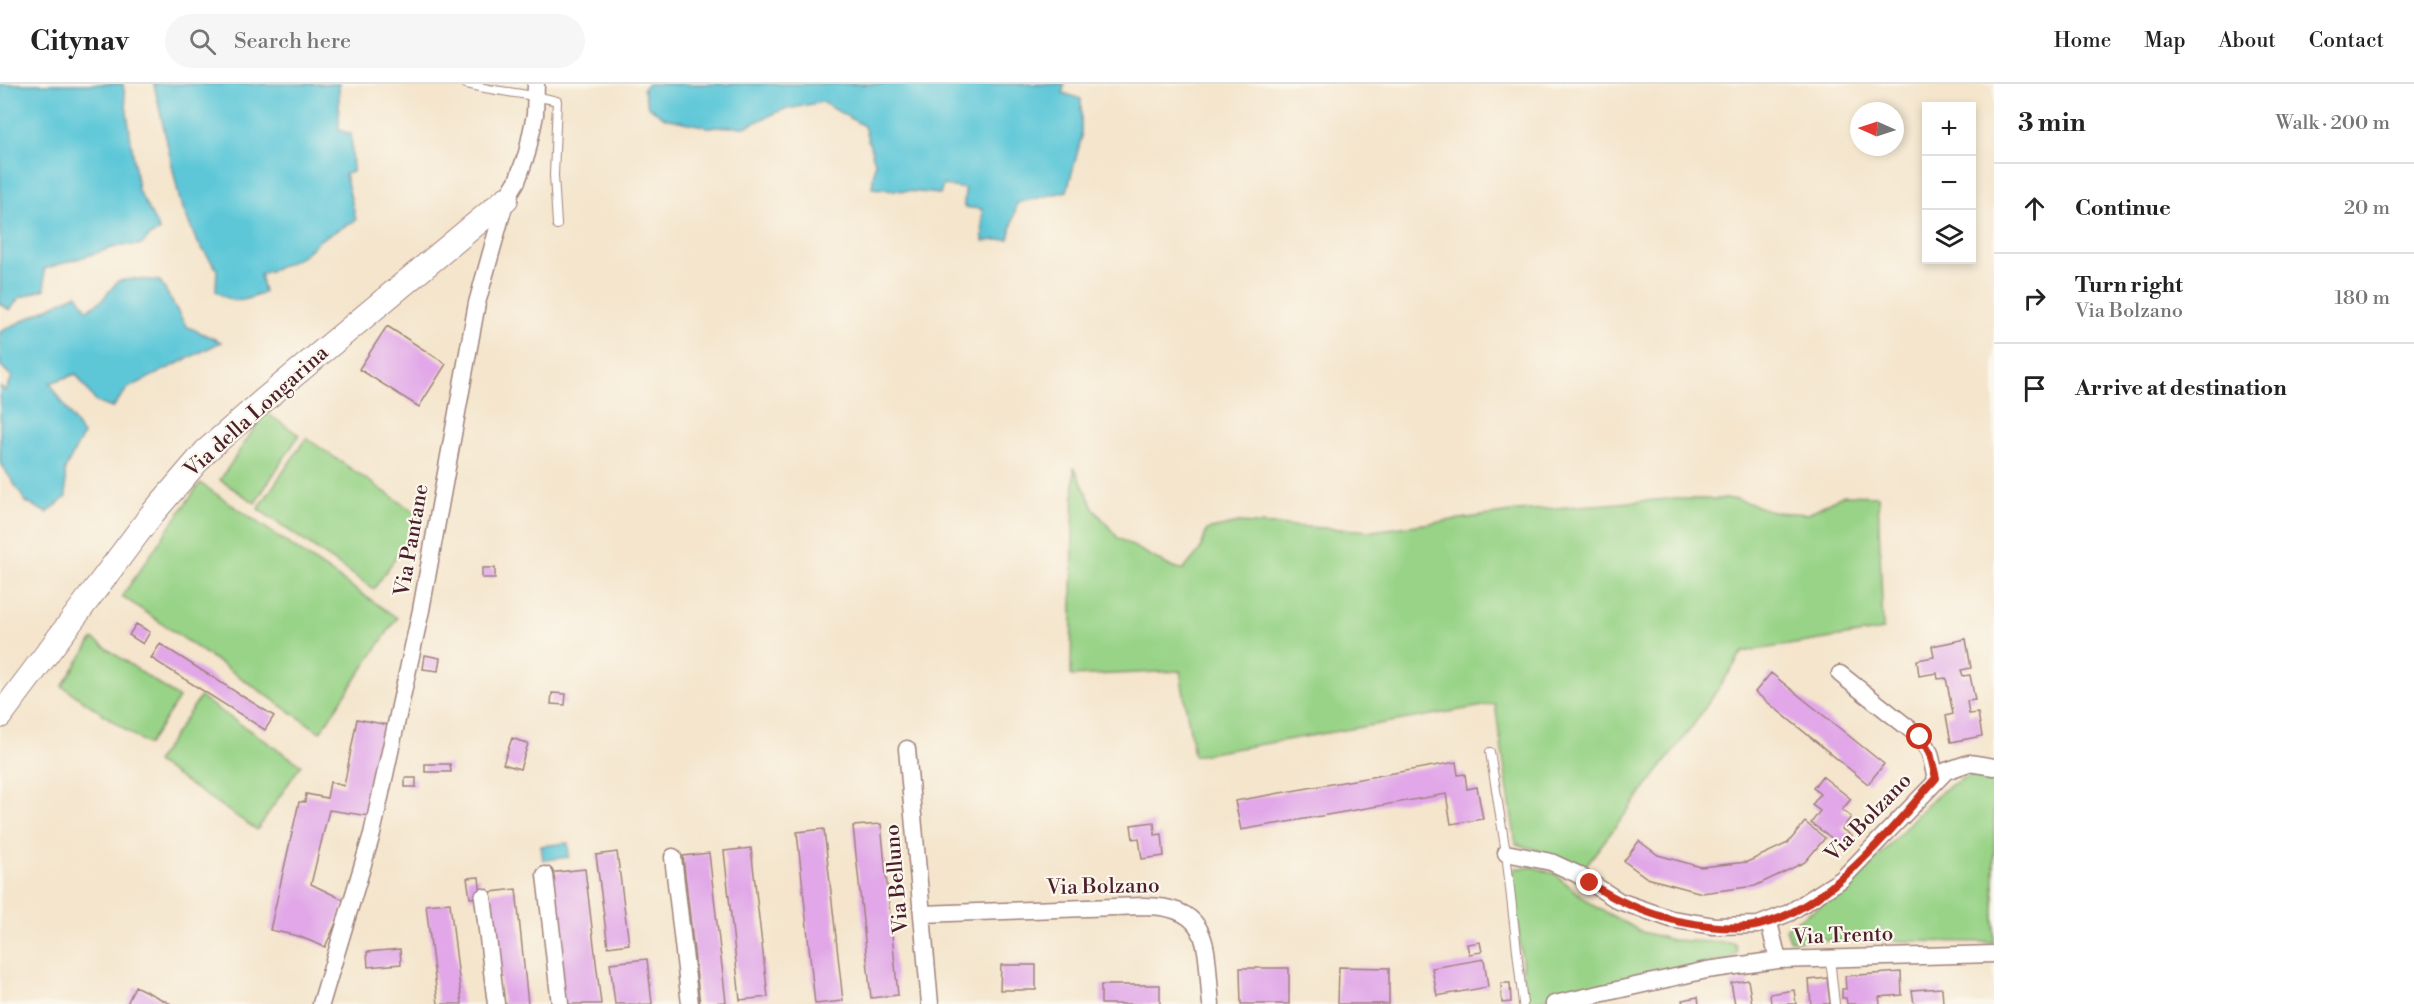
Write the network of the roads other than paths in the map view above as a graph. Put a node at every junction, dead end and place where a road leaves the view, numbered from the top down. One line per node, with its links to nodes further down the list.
1 (466, 84): 2 (lane)
2 (536, 90): 3 (street, Via Pantane); 4 (lane)
3 (506, 199): 6 (street, Via della Longarina); 20 (street, Via Pantane)
4 (557, 225)
5 (1840, 674): 10 (street)
6 (0, 716)
7 (907, 749): 15 (street, Via Belluno)
8 (1490, 752): 11 (lane)
9 (1994, 766): 10 (street, Via Bolzano)
10 (1936, 778): 16 (street, Via Bolzano)
11 (1506, 853): 16 (street, Via Bolzano); 26 (lane)
12 (673, 858): 23 (street)
13 (546, 875): 22 (street)
14 (483, 897): 21 (street)
15 (922, 914): 24 (street, Via Belluno); 25 (street, Via Bolzano)
16 (1769, 922): 19 (street)
17 (1994, 954): 18 (street, Via Trento)
18 (1830, 958): 19 (street, Via Trento); 28 (lane)
19 (1779, 960): 27 (street, Via Trento)
20 (321, 1004)
21 (496, 1004)
22 (560, 1004)
23 (690, 1004)
24 (930, 1004)
25 (1211, 1004)
26 (1523, 1004)
27 (1554, 1004)
28 (1835, 1004)

